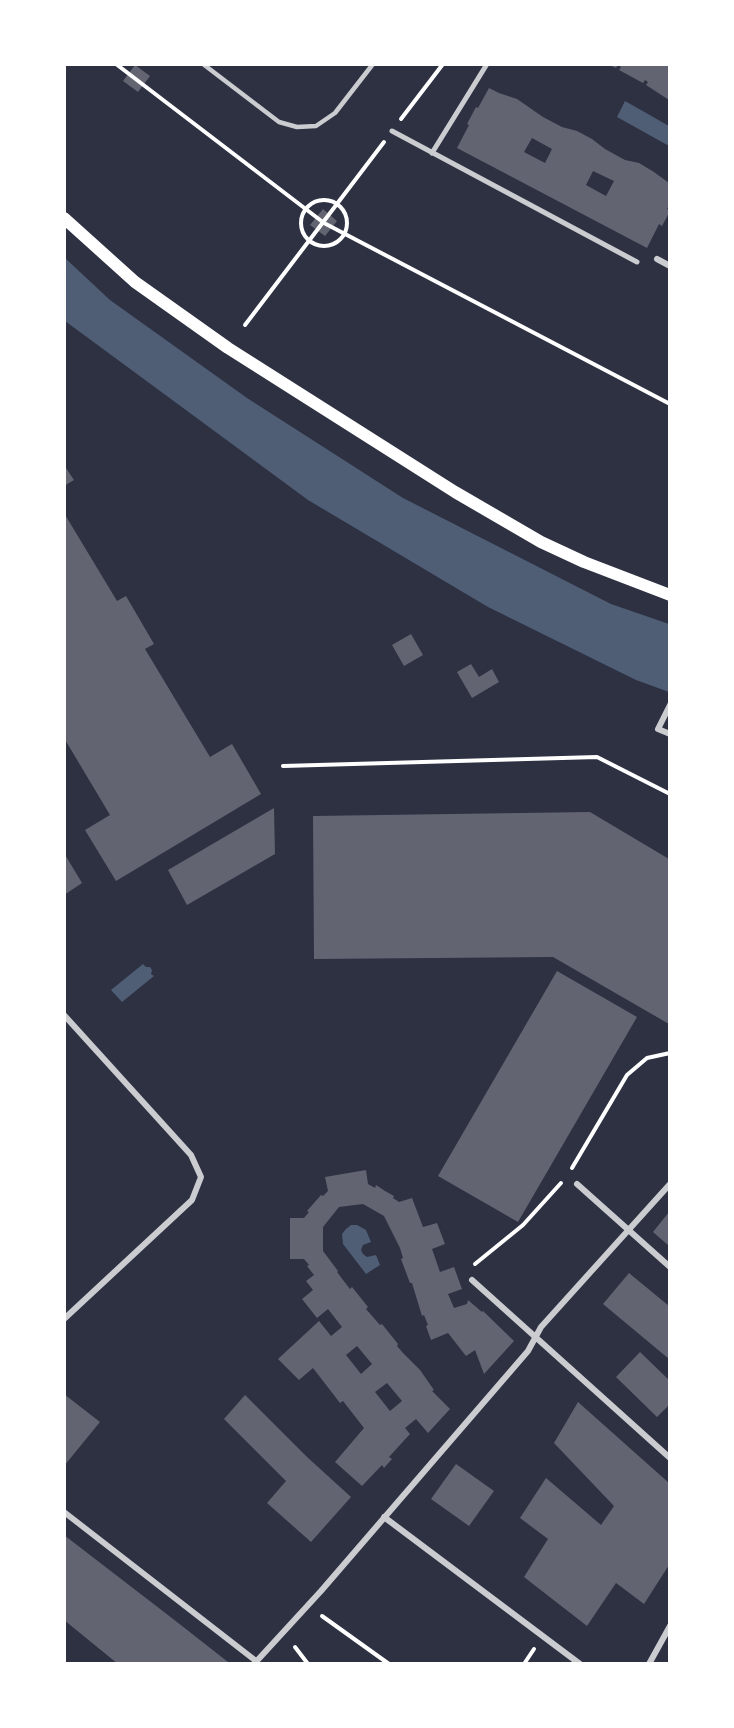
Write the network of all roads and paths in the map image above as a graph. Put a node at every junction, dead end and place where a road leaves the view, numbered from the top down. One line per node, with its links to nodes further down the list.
1 (116, 64): 7 (path)
2 (203, 64): 3 (lane)
3 (373, 64)
4 (487, 64): 6 (street)
5 (392, 131): 6 (street)
6 (432, 153): 13 (street)
7 (306, 209): 9 (path); 10 (path); 11 (path)
8 (64, 218): 17 (main road)
9 (324, 223): 10 (path); 11 (path)
10 (344, 234): 11 (path); 16 (path)
11 (310, 240): 15 (path)
12 (657, 259): 14 (street)
13 (637, 261)
14 (669, 266)
15 (245, 325)
16 (669, 404)
17 (669, 595)
18 (669, 706): 19 (street)
19 (669, 734)
20 (283, 766): 21 (path)
21 (669, 794)
22 (64, 1015): 30 (street)
23 (669, 1053): 28 (path)
24 (577, 1184): 26 (street)
25 (669, 1184): 26 (street)
26 (628, 1230): 27 (street); 31 (street)
27 (669, 1267)
28 (467, 1271)
29 (472, 1280): 31 (street)
30 (64, 1319)
31 (535, 1338): 32 (street); 34 (street)
32 (669, 1458)
33 (64, 1512): 39 (street)
34 (384, 1517): 39 (street); 43 (street)
35 (322, 1616): 41 (path)
36 (669, 1626): 44 (street)
37 (295, 1647): 40 (path)
38 (534, 1648): 42 (path)
39 (255, 1662)
40 (308, 1664)
41 (389, 1664)
42 (524, 1664)
43 (580, 1664)
44 (649, 1664)

